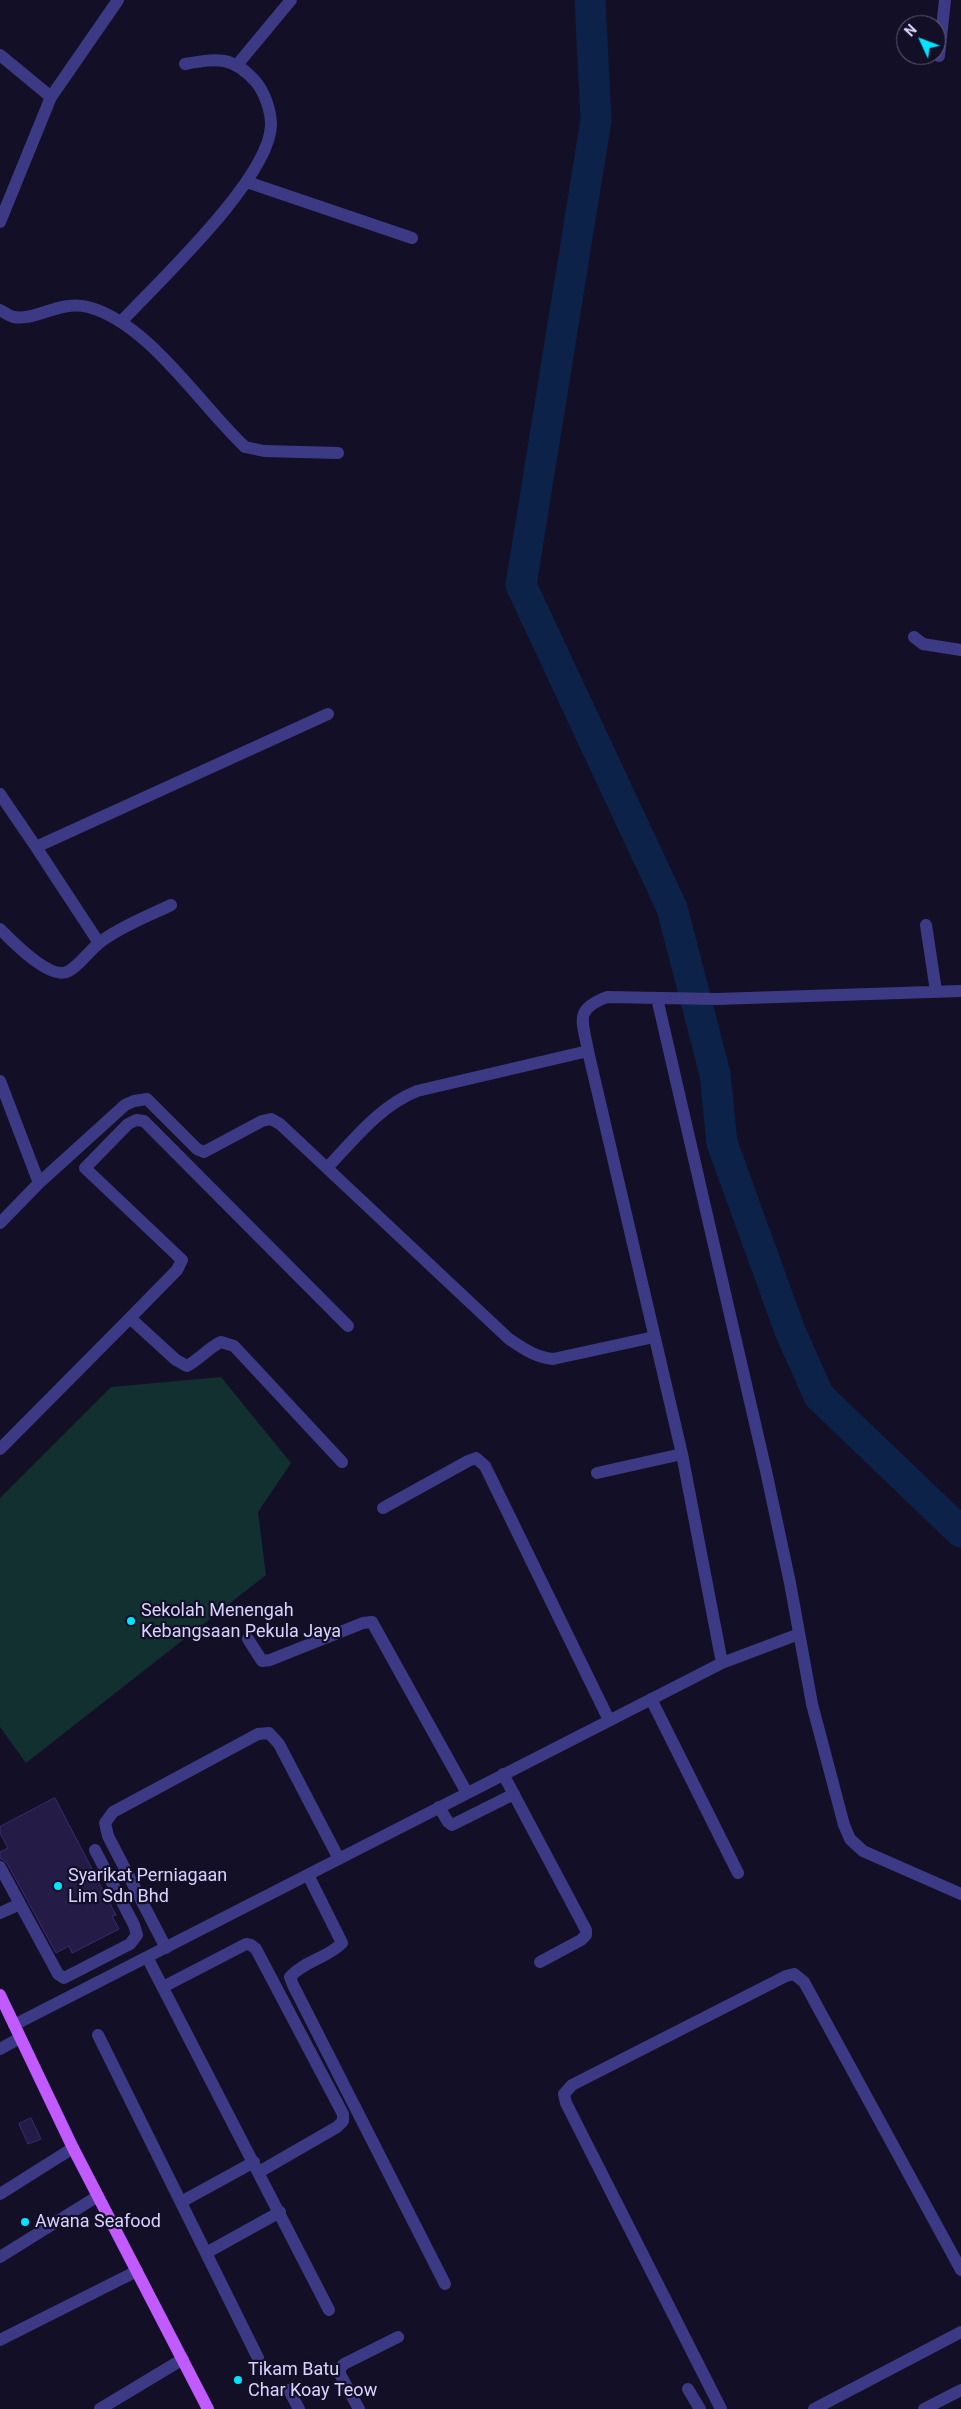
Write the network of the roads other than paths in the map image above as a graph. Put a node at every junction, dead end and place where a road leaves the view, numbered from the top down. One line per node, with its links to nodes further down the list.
1 (118, 0): 8 (street)
2 (291, 0): 7 (street)
3 (945, 0): 4 (street)
4 (943, 15)
5 (0, 55): 8 (street)
6 (185, 64): 7 (street)
7 (237, 65): 9 (street)
8 (51, 97): 10 (street)
9 (247, 182): 12 (street); 14 (street)
10 (6, 194): 11 (street)
11 (0, 222)
12 (412, 238)
13 (0, 310): 14 (street)
14 (121, 322): 15 (street)
15 (338, 453)
16 (914, 637): 17 (street)
17 (961, 650)
18 (328, 714): 20 (street)
19 (0, 794): 20 (street)
20 (36, 847): 24 (street)
21 (171, 905): 24 (street)
22 (926, 925): 25 (street)
23 (0, 929): 24 (street)
24 (99, 943)
25 (936, 990): 26 (street); 27 (street)
26 (961, 991)
27 (657, 998): 28 (street); 41 (street)
28 (588, 1051): 30 (street); 35 (street)
29 (0, 1081): 31 (street)
30 (328, 1167): 31 (street); 35 (street)
31 (39, 1183): 32 (street)
32 (0, 1223)
33 (130, 1318): 34 (street); 36 (street); 38 (street)
34 (348, 1326)
35 (654, 1337): 37 (street)
36 (0, 1448)
37 (682, 1454): 39 (street); 43 (street)
38 (342, 1462)
39 (597, 1473)
40 (383, 1508): 45 (street)
41 (799, 1634): 43 (street); 55 (street)
42 (248, 1639): 47 (street)
43 (722, 1662): 44 (street)
44 (651, 1699): 45 (street); 53 (street)
45 (609, 1720): 46 (street)
46 (503, 1774): 47 (street); 48 (street)
47 (467, 1793): 49 (street)
48 (514, 1794): 49 (street); 60 (street)
49 (439, 1807): 51 (street)
50 (95, 1850): 56 (street)
51 (339, 1859): 54 (street); 58 (street)
52 (0, 1867): 56 (street)
53 (738, 1873)
54 (308, 1874): 58 (street); 77 (street)
55 (961, 1894)
56 (20, 1904): 57 (street)
57 (0, 1913)
58 (166, 1948): 59 (street)
59 (147, 1957): 61 (street); 63 (street)
60 (540, 1962)
61 (163, 1987): 68 (street); 68 (street)
62 (0, 1995): 63 (main road)
63 (14, 2025): 65 (main road)
64 (98, 2035): 71 (street)
65 (20, 2038): 66 (street); 67 (main road)
66 (0, 2049)
67 (73, 2148): 69 (street); 70 (main road)
68 (257, 2167): 71 (street); 72 (street)
69 (0, 2194)
70 (98, 2196): 74 (street); 76 (main road)
71 (180, 2202): 73 (street)
72 (280, 2212): 73 (street); 78 (street)
73 (206, 2253): 82 (street)
74 (0, 2257)
75 (961, 2270): 92 (street)
76 (137, 2271): 81 (street); 83 (main road)
77 (445, 2284)
78 (330, 2310)
79 (961, 2332): 93 (street)
80 (398, 2337): 90 (street)
81 (0, 2340)
82 (258, 2358)
83 (183, 2360): 87 (street); 88 (main road)
84 (688, 2389): 91 (street)
85 (289, 2390): 89 (street)
86 (961, 2390): 94 (street)
87 (100, 2409)
88 (208, 2409)
89 (299, 2409)
90 (359, 2409)
91 (700, 2409)
92 (721, 2409)
93 (814, 2409)
94 (924, 2409)

